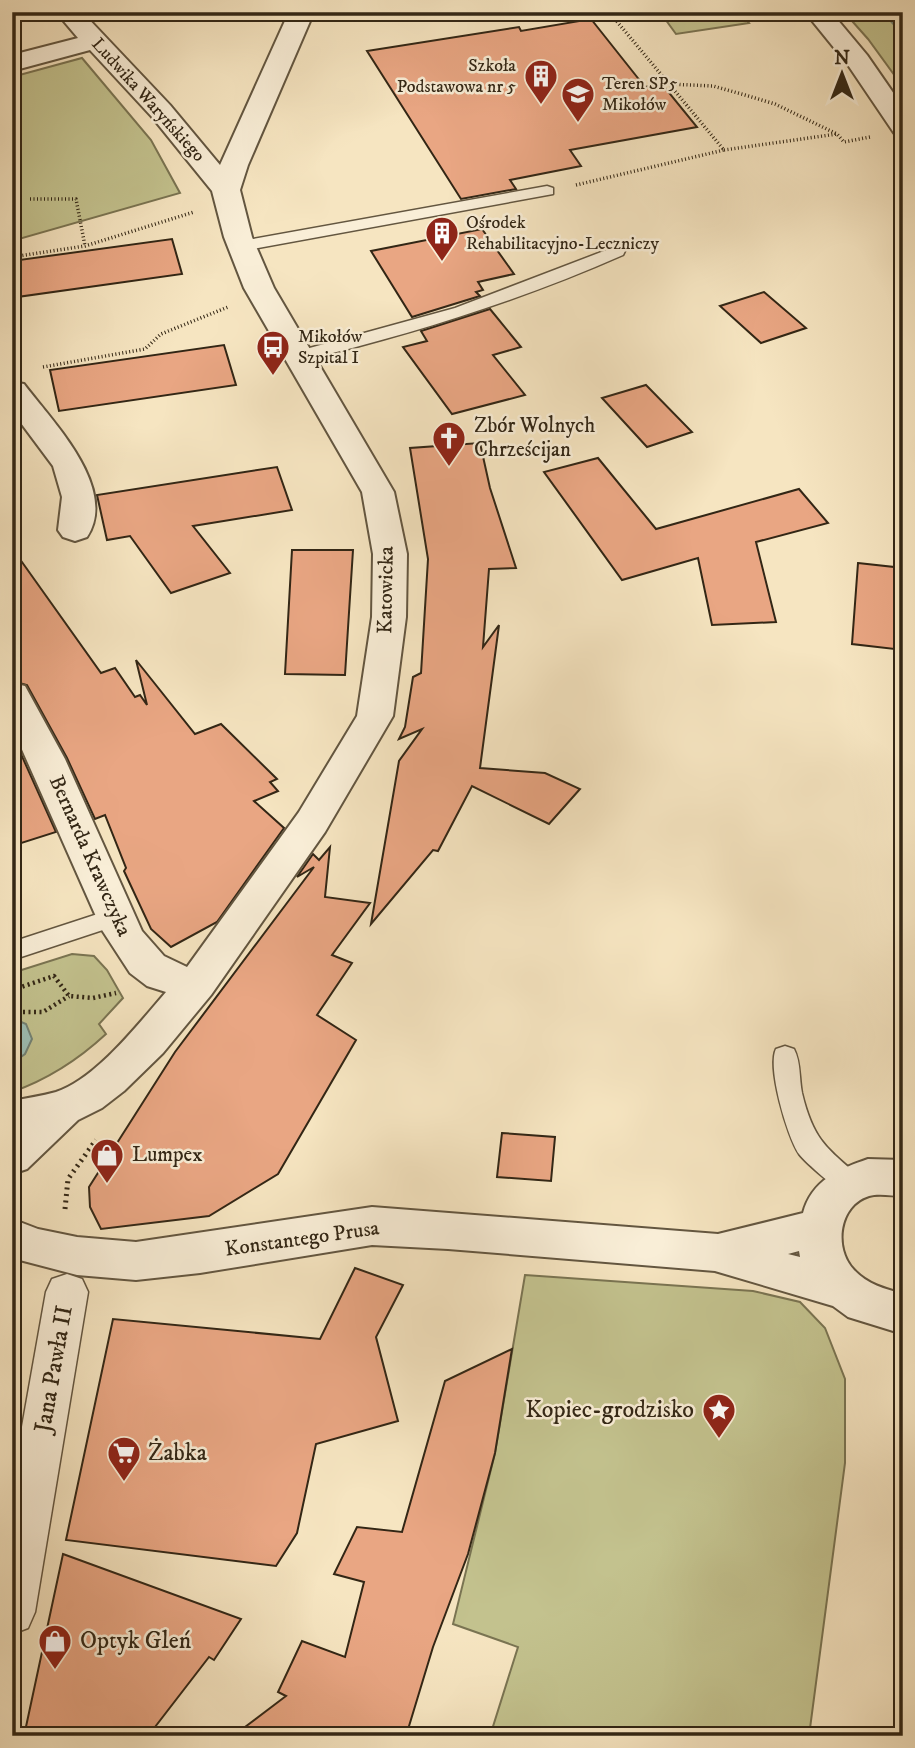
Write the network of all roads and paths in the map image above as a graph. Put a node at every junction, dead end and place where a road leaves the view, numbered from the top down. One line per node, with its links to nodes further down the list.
1 (68, 12): 6 (street, Ludwika Waryńskiego)
2 (302, 12): 11 (street)
3 (607, 12): 5 (path); 8 (path)
4 (817, 12): 9 (street)
5 (591, 14)
6 (96, 41): 7 (street); 11 (street, Ludwika Waryńskiego)
7 (12, 63)
8 (669, 84): 10 (path); 13 (path)
9 (903, 127)
10 (837, 134): 12 (path); 13 (path)
11 (224, 135): 14 (street, Ludwika Waryńskiego); 14 (street)
12 (877, 136)
13 (724, 150): 15 (path)
14 (226, 190): 19 (street, Katowicka)
15 (547, 191): 19 (lane)
16 (30, 199): 18 (path)
17 (186, 214): 18 (path)
18 (85, 246): 21 (path)
19 (242, 246): 23 (street, Katowicka)
20 (617, 251): 23 (lane)
21 (12, 257)
22 (229, 307): 24 (path)
23 (301, 356): 30 (street, Katowicka)
24 (37, 368)
25 (12, 391): 26 (street)
26 (75, 530)
27 (12, 695): 28 (street, Bernarda Krawczyka)
28 (116, 917): 29 (lane); 30 (street, Bernarda Krawczyka)
29 (12, 951)
30 (197, 985): 36 (street, Katowicka)
31 (12, 990): 33 (path)
32 (122, 990): 33 (path)
33 (69, 996): 34 (path)
34 (12, 1012)
35 (785, 1056): 40 (lane)
36 (65, 1107): 37 (street, Katowicka); 39 (street, Katowicka)
37 (12, 1118)
38 (98, 1138): 42 (path)
39 (12, 1156)
40 (887, 1176): 41 (street)
41 (817, 1228): 43 (street, Konstantego Prusa); 45 (street)
42 (31, 1233): 43 (street, Konstantego Prusa)
43 (720, 1252): 45 (street, Konstantego Prusa)
44 (67, 1292): 47 (street, Jana Pawła II)
45 (869, 1302): 46 (street)
46 (903, 1344)
47 (12, 1612)

